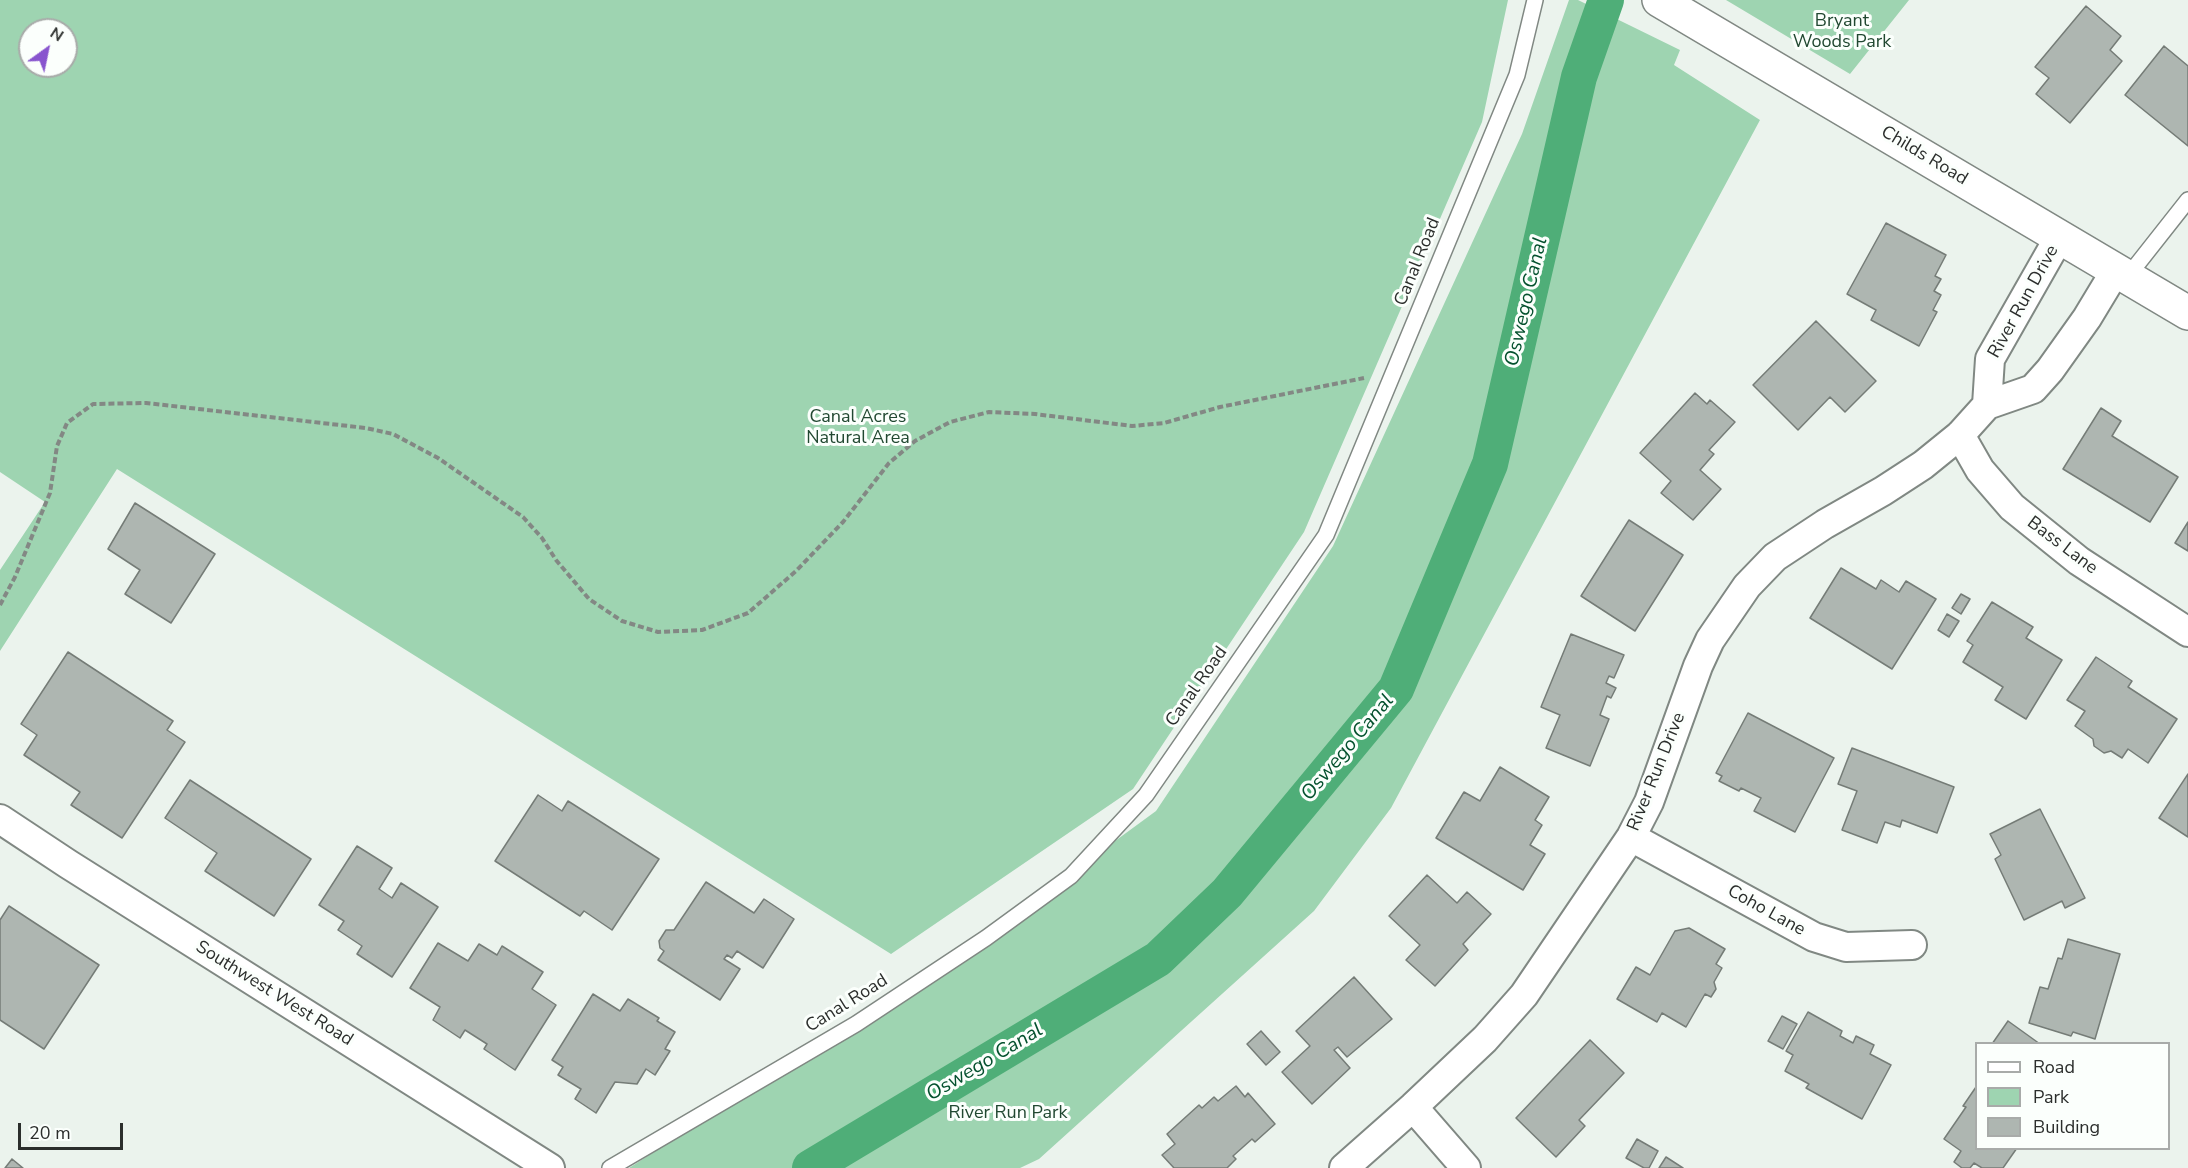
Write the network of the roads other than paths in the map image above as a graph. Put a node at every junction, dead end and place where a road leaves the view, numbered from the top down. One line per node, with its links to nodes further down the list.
1 (1534, 0): 15 (lane, Canal Road)
2 (1659, 0): 4 (street, Childs Road)
3 (2188, 200): 5 (lane)
4 (2060, 236): 5 (street, Childs Road); 7 (street, River Run Drive)
5 (2122, 273): 6 (street, Childs Road); 7 (street, River Run Drive)
6 (2188, 313)
7 (1987, 405): 8 (street, River Run Drive)
8 (1960, 435): 9 (street, Bass Lane); 11 (street, River Run Drive)
9 (2188, 632)
10 (0, 819): 14 (street, Southwest West Road)
11 (1631, 837): 12 (street, Coho Lane); 13 (street, River Run Drive)
12 (1912, 945)
13 (1413, 1107): 16 (street, River Run Drive); 17 (street)
14 (550, 1168)
15 (610, 1168)
16 (1344, 1168)
17 (1466, 1168)

